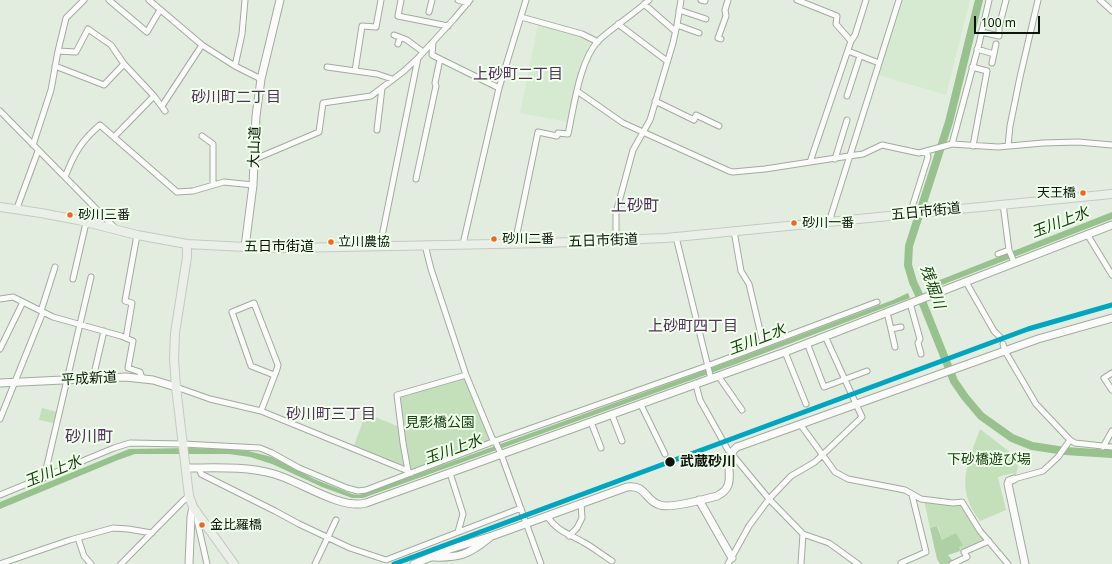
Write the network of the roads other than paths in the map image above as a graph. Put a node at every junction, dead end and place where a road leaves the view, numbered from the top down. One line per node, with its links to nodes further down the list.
1 (84, 0): 46 (street)
2 (109, 0): 24 (street)
3 (148, 0): 24 (street)
4 (244, 0): 58 (street)
5 (280, 0): 62 (street, 大山道)
6 (382, 0): 61 (street)
7 (401, 0): 32 (street)
8 (432, 0): 27 (street)
9 (458, 0): 22 (street)
10 (526, 0): 28 (street)
11 (680, 0): 25 (street)
12 (701, 0): 13 (street)
13 (705, 0)
14 (728, 0): 38 (street)
15 (797, 0): 39 (street)
16 (866, 0): 39 (street)
17 (900, 0): 54 (street)
18 (989, 0): 34 (street)
19 (1006, 0): 34 (street)
20 (1038, 0): 81 (street)
21 (1100, 0): 26 (street)
22 (469, 2): 32 (street)
23 (647, 2): 30 (street); 33 (street)
24 (160, 10): 44 (street)
25 (680, 10): 29 (street); 31 (street)
26 (1112, 11)
27 (430, 12)
28 (521, 17): 41 (street); 65 (street)
29 (706, 19)
30 (618, 24): 41 (street); 53 (street)
31 (677, 25): 33 (street); 35 (street)
32 (448, 26): 40 (street)
33 (676, 31): 53 (street)
34 (982, 32): 45 (street)
35 (699, 33)
36 (394, 35): 37 (street)
37 (400, 38): 42 (street); 48 (street)
38 (721, 39)
39 (851, 41): 47 (street)
40 (434, 42): 48 (street); 52 (street)
41 (598, 42): 66 (street)
42 (398, 44)
43 (996, 44): 49 (street)
44 (202, 45): 58 (street); 67 (street)
45 (977, 49): 49 (street); 60 (street)
46 (58, 51): 56 (street); 57 (street)
47 (848, 51): 50 (street); 87 (street)
48 (423, 52): 51 (street)
49 (994, 54): 55 (street)
50 (860, 56): 54 (street); 68 (street)
51 (418, 57): 63 (street); 110 (street)
52 (440, 59): 65 (street); 89 (street)
53 (667, 61): 69 (street)
54 (879, 63): 84 (street)
55 (992, 63)
56 (124, 64): 57 (street); 67 (street)
57 (55, 66): 78 (street)
58 (235, 66): 62 (street)
59 (327, 67): 61 (street)
60 (972, 67): 77 (street); 80 (street)
61 (355, 71): 63 (street)
62 (261, 79): 85 (street, 大山道)
63 (392, 79): 64 (street)
64 (382, 88): 73 (street); 85 (street)
65 (498, 88): 109 (street)
66 (577, 91): 74 (street); 106 (street)
67 (154, 96): 76 (street)
68 (847, 96)
69 (656, 101): 72 (street); 74 (street)
70 (0, 111): 78 (street)
71 (847, 120): 86 (street)
72 (719, 126)
73 (377, 130)
74 (644, 131): 87 (street); 105 (street)
75 (202, 136): 90 (street)
76 (114, 137): 88 (street); 90 (street)
77 (950, 144): 80 (street); 83 (street)
78 (33, 145): 82 (street)
79 (1112, 145): 81 (street)
80 (973, 146): 81 (street)
81 (1008, 146)
82 (38, 151): 88 (street); 95 (street)
83 (926, 151): 84 (street); 96 (street)
84 (849, 156): 86 (street); 98 (street)
85 (255, 159): 91 (street, 大山道)
86 (834, 159): 87 (street)
87 (810, 162)
88 (65, 177): 100 (street)
89 (416, 179)
90 (213, 184): 91 (street)
91 (253, 185): 111 (street, 大山道)
92 (1112, 194): 93 (main road, 五日市街道)
93 (1002, 204): 96 (main road, 五日市街道); 112 (street)
94 (0, 207): 95 (main road, 五日市街道)
95 (17, 208): 97 (main road, 五日市街道)
96 (912, 214): 98 (main road, 五日市街道)
97 (86, 222): 100 (main road, 五日市街道); 118 (street)
98 (829, 222): 101 (main road, 五日市街道)
99 (1112, 225): 102 (street)
100 (118, 231): 103 (main road, 五日市街道)
101 (734, 231): 104 (main road, 五日市街道); 136 (street)
102 (1087, 234): 114 (street); 116 (street)
103 (137, 235): 107 (main road, 五日市街道); 133 (street)
104 (676, 238): 105 (main road, 五日市街道); 142 (street)
105 (616, 241): 106 (main road, 五日市街道)
106 (516, 243): 109 (main road, 五日市街道)
107 (187, 244): 111 (main road, 五日市街道); 156 (main road)
108 (425, 244): 109 (main road, 五日市街道); 110 (main road, 五日市街道); 146 (street)
109 (463, 244)
110 (380, 246): 111 (main road, 五日市街道)
111 (245, 248)
112 (1009, 251): 113 (street); 114 (street)
113 (998, 254)
114 (1013, 260): 119 (street)
115 (55, 267): 124 (street)
116 (1112, 275)
117 (91, 276): 127 (street)
118 (73, 279)
119 (966, 282): 123 (street); 132 (street)
120 (0, 299): 121 (street)
121 (23, 302): 124 (street); 138 (street)
122 (876, 302): 136 (street)
123 (912, 302): 125 (street); 141 (street)
124 (42, 311): 127 (street); 154 (street)
125 (887, 312): 129 (street); 131 (street)
126 (1112, 318): 139 (street)
127 (79, 325): 130 (street); 152 (street)
128 (901, 327): 129 (street)
129 (891, 329): 137 (street)
130 (104, 331): 133 (street); 148 (street)
131 (825, 336): 134 (street); 151 (street)
132 (1000, 337)
133 (126, 338): 149 (street)
134 (807, 343): 140 (street); 151 (street)
135 (1002, 344): 139 (street)
136 (763, 345): 142 (street)
137 (895, 347)
138 (0, 349)
139 (1005, 351): 159 (street); 170 (street)
140 (786, 352): 147 (street); 158 (street)
141 (921, 354)
142 (707, 367): 150 (street); 169 (street)
143 (866, 371): 151 (street)
144 (1112, 373): 157 (street)
145 (274, 375): 145 (street); 162 (street)
146 (466, 376): 169 (street); 181 (street)
147 (719, 377): 150 (street); 161 (street)
148 (93, 378): 149 (street, 平成新道); 152 (street, 平成新道)
149 (142, 378): 156 (street, 平成新道)
150 (710, 378): 155 (street)
151 (845, 379): 159 (street)
152 (66, 380): 154 (street, 平成新道); 183 (street)
153 (0, 383): 154 (street, 平成新道)
154 (14, 383): 164 (street)
155 (696, 385): 160 (street); 176 (street)
156 (176, 387): 162 (street); 171 (main road)
157 (1112, 390)
158 (806, 404)
159 (856, 404): 166 (street); 178 (street)
160 (641, 405): 163 (street); 177 (street)
161 (742, 410)
162 (261, 411): 181 (street)
163 (612, 415): 165 (street); 168 (street)
164 (0, 419)
165 (591, 422): 174 (street); 175 (street)
166 (800, 424): 176 (street); 178 (street)
167 (1112, 432): 172 (street)
168 (622, 441)
169 (496, 443): 175 (street); 181 (street)
170 (1068, 443): 172 (street); 184 (street)
171 (183, 445): 179 (main road); 181 (street); 183 (street)
172 (1104, 446): 173 (street)
173 (1112, 447)
174 (601, 448)
175 (501, 453): 182 (street); 192 (street)
176 (731, 453): 188 (street); 189 (street)
177 (665, 454)
178 (822, 455): 186 (street); 188 (street)
179 (186, 465): 180 (street); 187 (main road)
180 (199, 468): 182 (street); 202 (street)
181 (409, 472)
182 (450, 473): 197 (street)
183 (44, 478): 185 (street)
184 (1014, 479): 221 (street)
185 (0, 495)
186 (912, 495): 203 (street); 207 (street)
187 (189, 496): 191 (main road); 198 (street)
188 (769, 499): 199 (street); 205 (street)
189 (699, 500): 190 (street); 205 (street)
190 (580, 503): 194 (street); 200 (street)
191 (193, 508): 193 (main road); 211 (street)
192 (521, 508): 196 (street); 197 (street)
193 (198, 516): 212 (street); 213 (main road)
194 (547, 516): 196 (street); 200 (street)
195 (336, 520): 202 (street)
196 (526, 523): 215 (street); 216 (street)
197 (458, 532): 202 (street)
198 (152, 533): 201 (street); 210 (street)
199 (803, 534): 217 (street); 218 (street)
200 (569, 536): 204 (street)
201 (78, 538): 206 (street); 209 (street)
202 (327, 538): 214 (street)
203 (989, 541): 219 (street); 220 (street)
204 (612, 561)
205 (730, 561)
206 (6, 563): 208 (street)
207 (901, 563)
208 (0, 564)
209 (91, 564)
210 (121, 564)
211 (189, 564)
212 (207, 564)
213 (234, 564)
214 (315, 564)
215 (414, 564)
216 (541, 564)
217 (801, 564)
218 (858, 564)
219 (952, 564)
220 (1008, 564)
221 (1025, 564)

